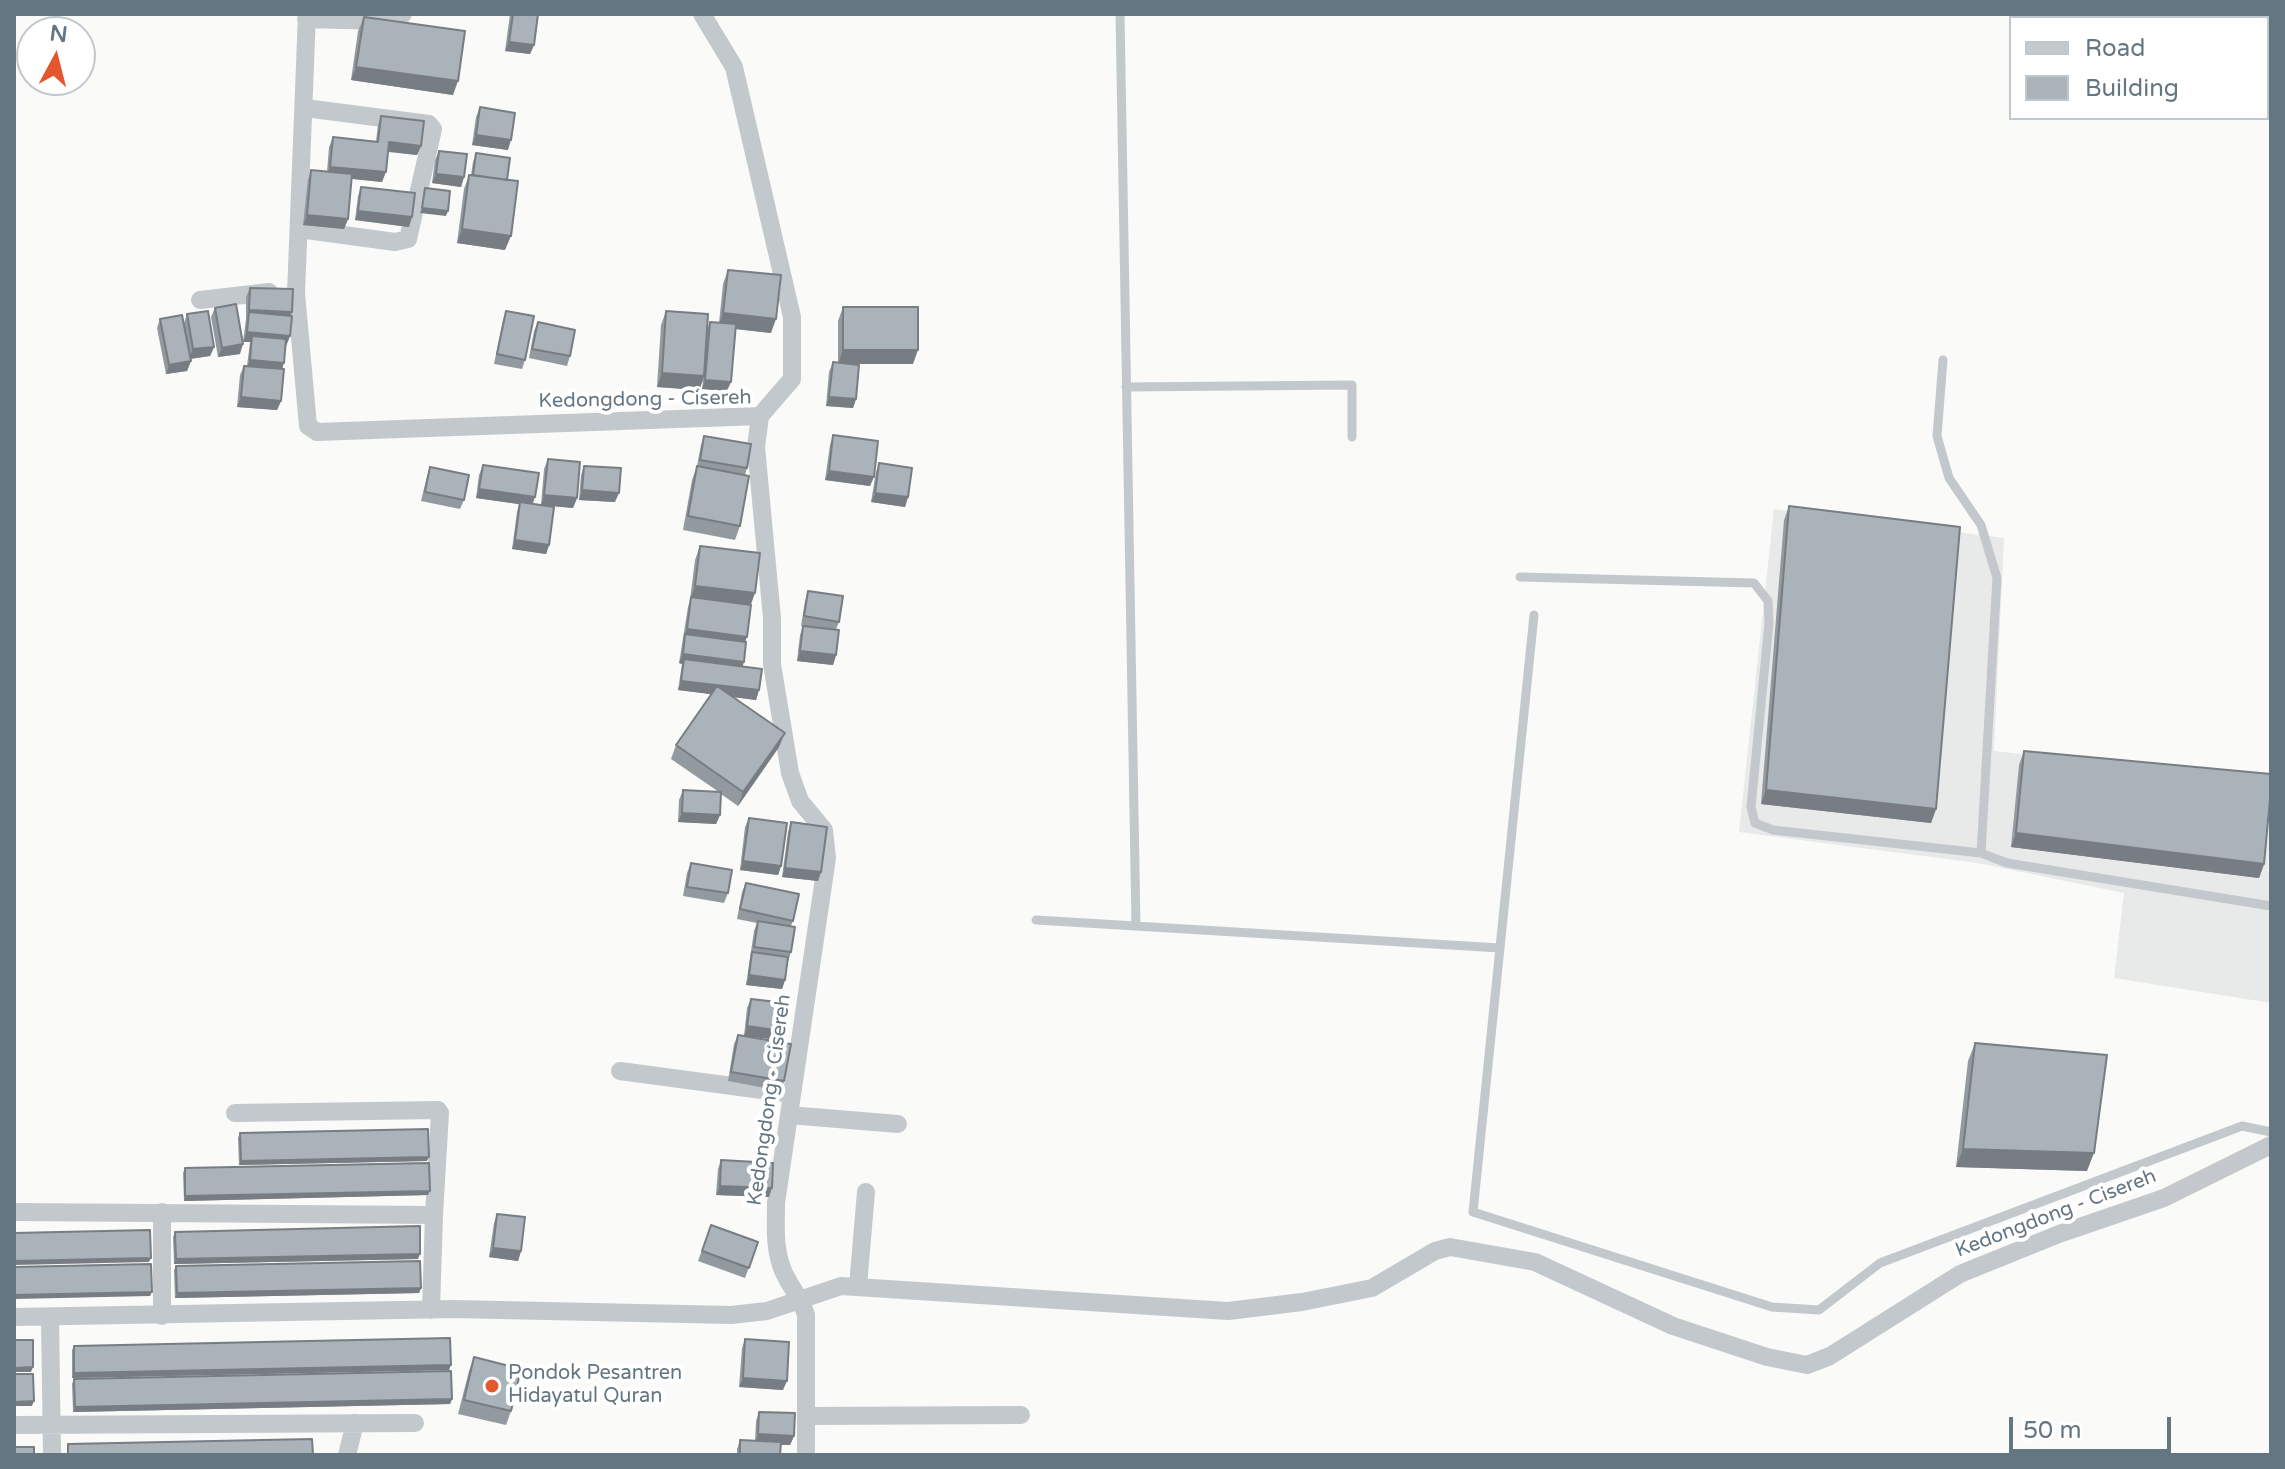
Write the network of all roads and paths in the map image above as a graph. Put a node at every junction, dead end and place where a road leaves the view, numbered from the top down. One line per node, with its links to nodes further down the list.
1 (403, 14): 4 (street)
2 (702, 14): 11 (street)
3 (1120, 14): 10 (lane)
4 (306, 16): 5 (street, Kedongdong - Cisereh)
5 (305, 108): 6 (street, Kedongdong - Cisereh); 6 (street)
6 (299, 229): 7 (street, Kedongdong - Cisereh)
7 (296, 293): 8 (street); 11 (street, Kedongdong - Cisereh)
8 (200, 300)
9 (1943, 360): 15 (lane)
10 (1126, 387): 12 (lane); 18 (lane)
11 (760, 416): 21 (street, Kedongdong - Cisereh)
12 (1352, 437)
13 (1520, 577): 15 (lane)
14 (1534, 615): 19 (lane)
15 (1981, 853): 16 (lane)
16 (2271, 906)
17 (1036, 920): 18 (lane)
18 (1136, 926): 19 (lane)
19 (1500, 948): 25 (lane)
20 (620, 1071): 21 (street)
21 (792, 1094): 23 (street, Kedongdong - Cisereh)
22 (235, 1113): 30 (street)
23 (789, 1115): 24 (street); 32 (street, Kedongdong - Cisereh)
24 (898, 1124)
25 (2271, 1132)
26 (2271, 1145): 31 (street, Kedongdong - Cisereh)
27 (866, 1192): 31 (street)
28 (14, 1212): 29 (street)
29 (162, 1212): 30 (street); 34 (street)
30 (434, 1215): 33 (street)
31 (858, 1286): 32 (street, Kedongdong - Cisereh)
32 (802, 1299): 33 (street); 38 (street)
33 (431, 1310): 34 (street)
34 (162, 1316): 36 (street)
35 (14, 1317): 36 (street)
36 (50, 1317): 42 (street)
37 (1021, 1415): 38 (street)
38 (807, 1416): 45 (street)
39 (355, 1423): 40 (street); 42 (street); 44 (street)
40 (415, 1423)
41 (14, 1425): 42 (street)
42 (52, 1425): 43 (street)
43 (52, 1455)
44 (347, 1455)
45 (806, 1455)

